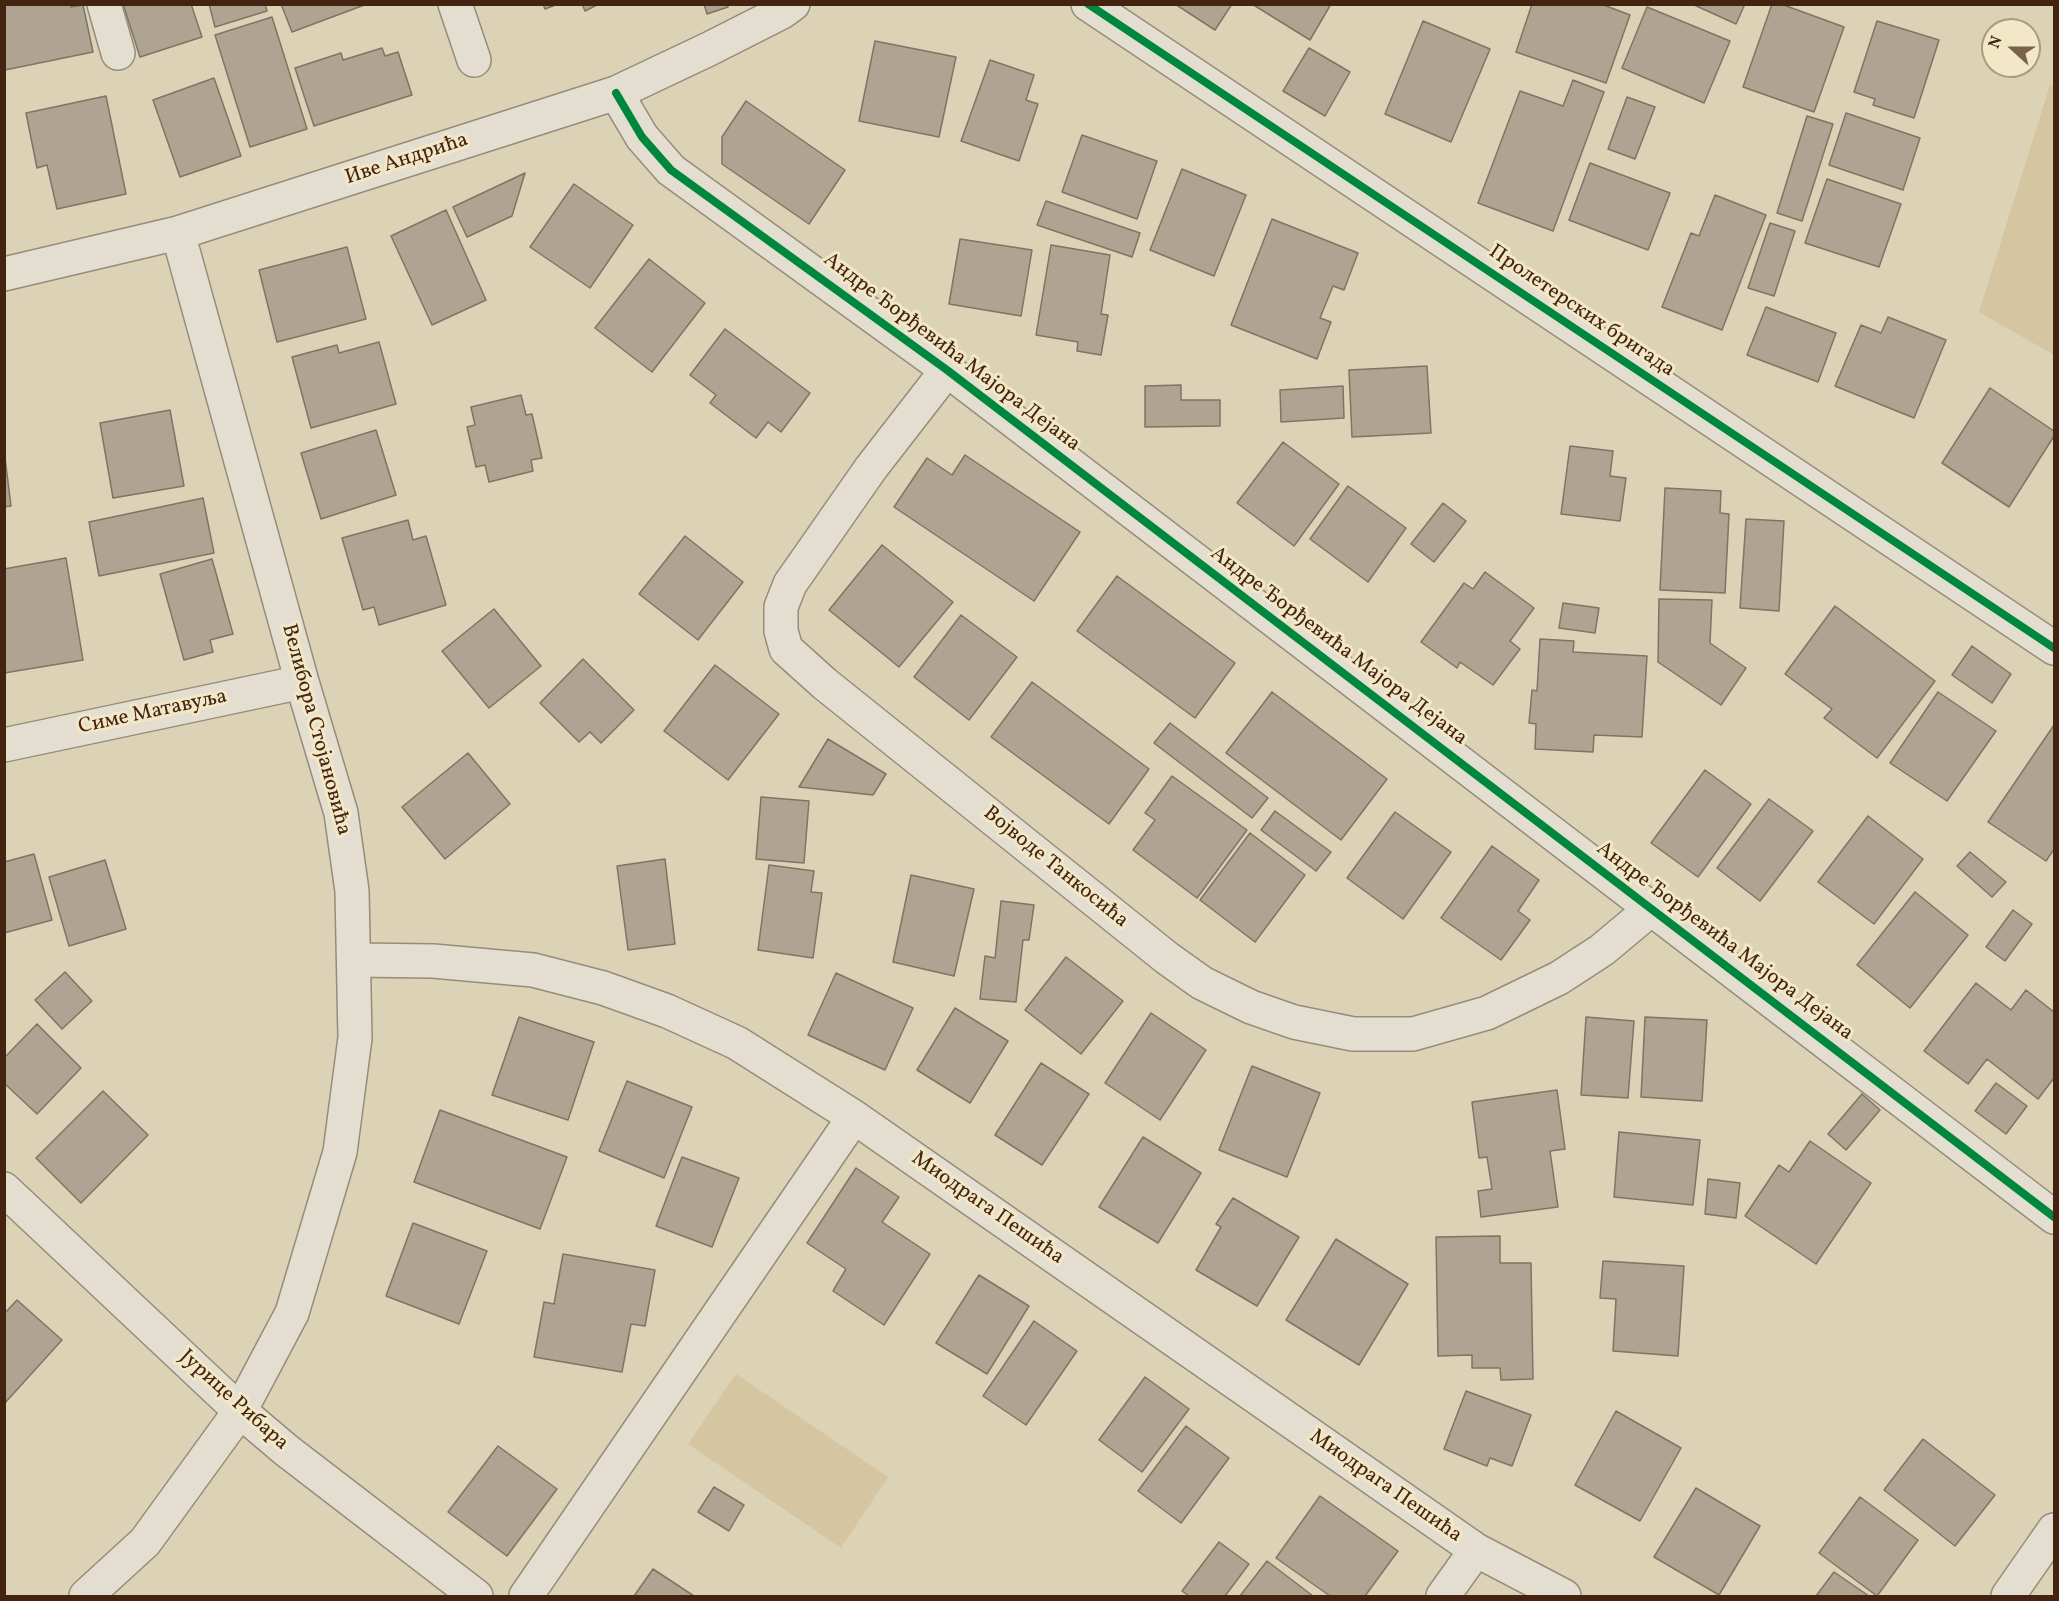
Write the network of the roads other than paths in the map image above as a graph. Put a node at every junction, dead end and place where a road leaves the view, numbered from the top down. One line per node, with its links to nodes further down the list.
1 (104, 4): 5 (street)
2 (455, 4): 6 (street)
3 (793, 4): 7 (street, Иве Андрића)
4 (1088, 4): 11 (street, Пролетерских бригада)
5 (118, 53)
6 (474, 60)
7 (616, 93): 8 (street, Иве Андрића); 10 (street, Андре Ђорђевића Мајора Дејана)
8 (178, 233): 9 (street, Иве Андрића); 12 (street, Велибора Стојановића)
9 (4, 274)
10 (947, 370): 14 (street, Андре Ђорђевића Мајора Дејана); 14 (street, Војводе Танкосића)
11 (2055, 648)
12 (302, 681): 13 (street, Симе Матавуља); 15 (street, Велибора Стојановића)
13 (4, 746)
14 (1651, 909): 18 (street, Андре Ђорђевића Мајора Дејана)
15 (354, 960): 16 (street, Миодрага Пешића); 19 (street, Велибора Стојановића)
16 (854, 1117): 21 (street, Миодрага Пешића); 24 (street)
17 (4, 1189): 19 (street, Јурице Рибара)
18 (2055, 1217)
19 (240, 1411): 22 (street, Велибора Стојановића); 23 (street, Јурице Рибара)
20 (2055, 1530): 27 (street)
21 (1476, 1550): 25 (street); 26 (street, Миодрага Пешића)
22 (86, 1596)
23 (476, 1596)
24 (526, 1596)
25 (1443, 1596)
26 (1564, 1596)
27 (2008, 1596)

